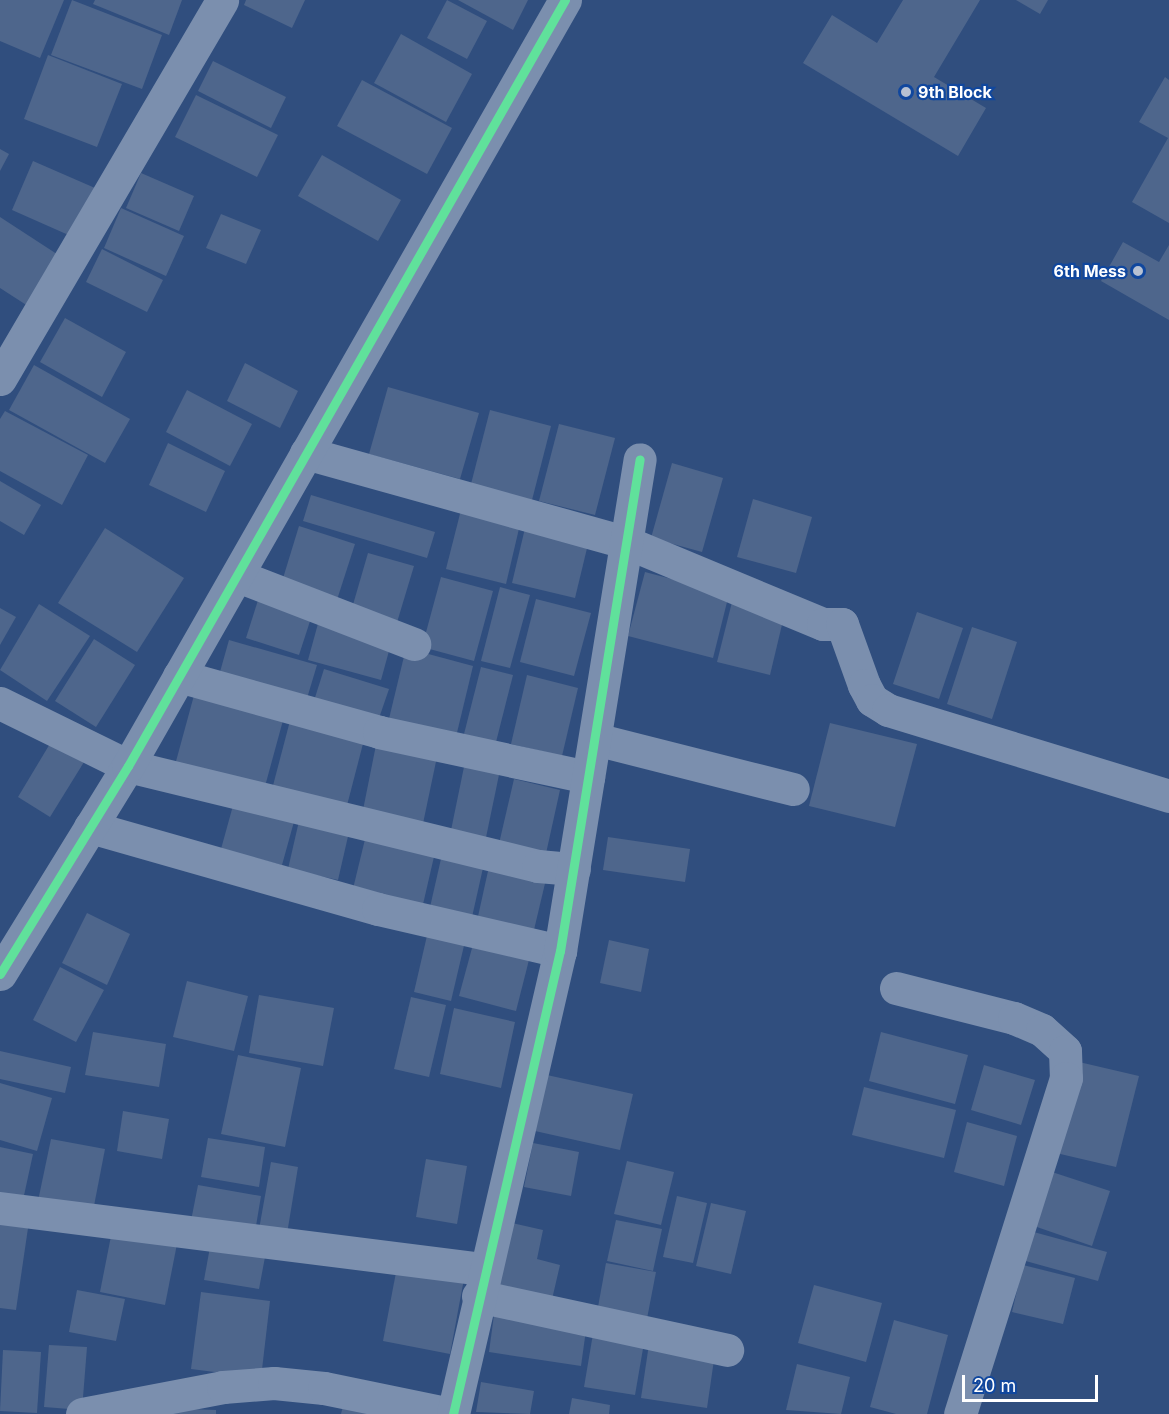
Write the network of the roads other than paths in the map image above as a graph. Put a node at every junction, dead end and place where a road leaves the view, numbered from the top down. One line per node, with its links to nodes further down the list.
1 (222, 0): 3 (street)
2 (565, 0): 4 (street)
3 (0, 379)
4 (306, 453): 6 (street); 7 (street)
5 (640, 459): 6 (street)
6 (628, 543): 11 (street); 15 (street)
7 (238, 576): 8 (street); 9 (street)
8 (414, 644)
9 (179, 676): 12 (street); 13 (street)
10 (0, 703): 12 (street)
11 (594, 739): 13 (street); 14 (street)
12 (128, 766): 16 (street); 17 (street)
13 (588, 777): 17 (street)
14 (793, 789)
15 (1169, 796)
16 (90, 827): 18 (street); 19 (street)
17 (574, 869): 18 (street)
18 (560, 951): 22 (street)
19 (0, 975)
20 (896, 988): 26 (street)
21 (0, 1208): 22 (street)
22 (482, 1282): 23 (street); 25 (street)
23 (727, 1350)
24 (82, 1414): 25 (street)
25 (452, 1414)
26 (960, 1414)

